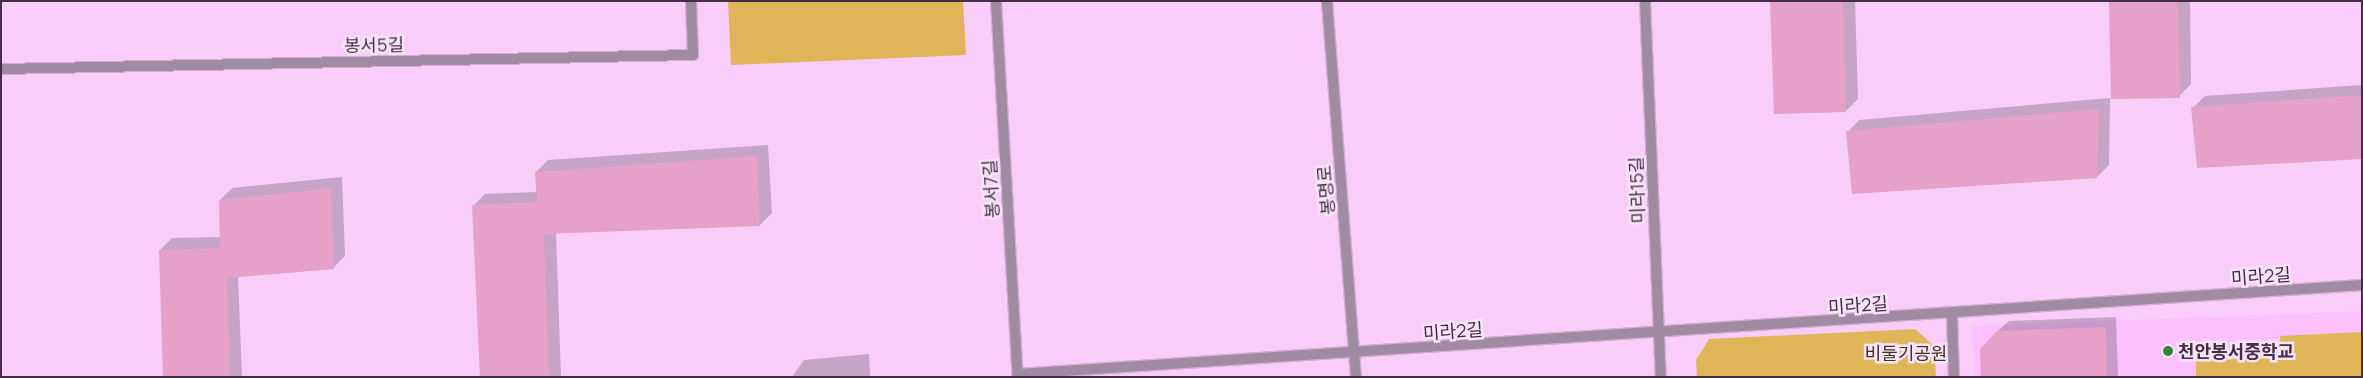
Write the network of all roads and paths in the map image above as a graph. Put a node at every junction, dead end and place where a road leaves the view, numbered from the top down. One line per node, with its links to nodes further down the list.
1 (690, 1): 5 (street, 봉서5길)
2 (996, 1): 10 (street, 봉서7길)
3 (1327, 1): 9 (street, 봉명로)
4 (1645, 1): 8 (street, 미라15길)
5 (1, 69)
6 (2362, 285): 7 (street, 미라2길)
7 (1952, 315): 8 (street, 미라2길); 13 (street)
8 (1659, 334): 9 (street, 미라2길); 12 (street, 미라15길)
9 (1355, 354): 10 (street, 봉서7길); 11 (street, 봉명로)
10 (1018, 375)
11 (1356, 377)
12 (1661, 377)
13 (1954, 377)

